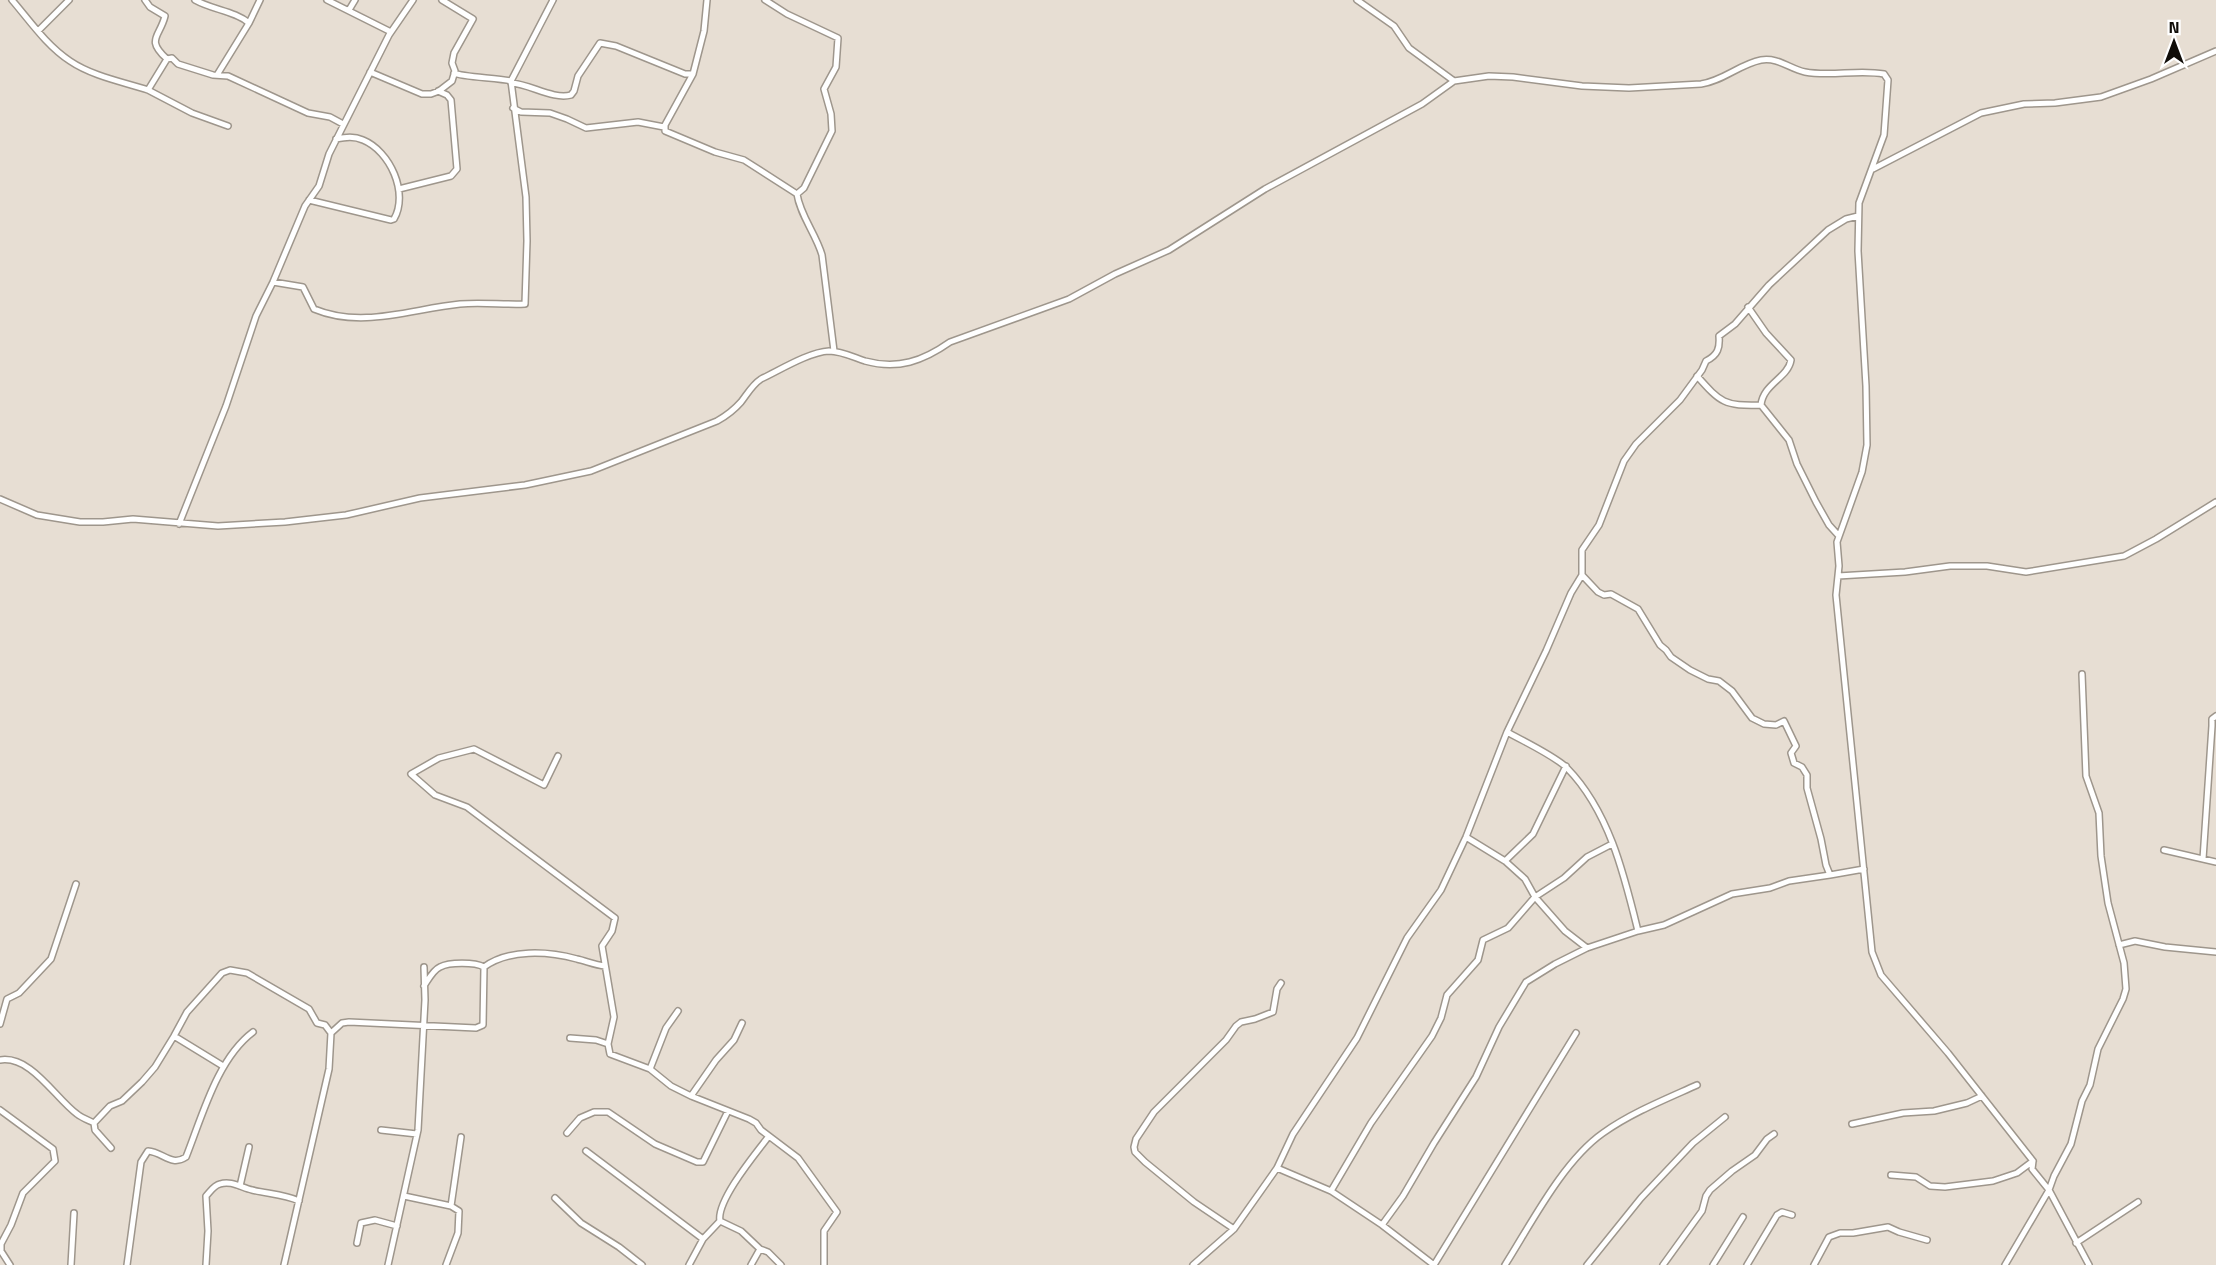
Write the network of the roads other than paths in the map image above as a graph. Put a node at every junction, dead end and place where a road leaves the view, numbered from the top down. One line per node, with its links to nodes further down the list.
1 (12, 0): 16 (street)
2 (69, 0): 16 (street)
3 (145, 0): 19 (street)
4 (195, 0): 15 (street)
5 (260, 0): 15 (street)
6 (327, 0): 14 (street)
7 (355, 0): 14 (street)
8 (413, 0): 17 (street)
9 (442, 0): 21 (street)
10 (553, 0): 25 (street)
11 (707, 0): 22 (street)
12 (765, 0): 35 (street)
13 (1357, 0): 24 (street)
14 (349, 10): 17 (street)
15 (249, 23): 23 (street)
16 (38, 31): 26 (street)
17 (392, 32): 20 (street)
18 (2216, 51): 33 (street)
19 (167, 59): 23 (street); 26 (street)
20 (370, 72): 27 (street); 29 (street)
21 (454, 73): 25 (street); 27 (street)
22 (693, 74): 25 (street); 31 (street)
23 (217, 75): 29 (street)
24 (1454, 81): 33 (street); 40 (street)
25 (511, 82): 28 (street)
26 (148, 90): 30 (street)
27 (438, 91): 34 (street)
28 (513, 108): 31 (street); 38 (street)
29 (343, 124): 32 (street)
30 (228, 126)
31 (664, 127): 35 (street)
32 (336, 139): 34 (street); 36 (street)
33 (1871, 170): 37 (street)
34 (399, 189): 36 (street)
35 (797, 194): 40 (street)
36 (309, 200): 38 (street)
37 (1858, 216): 39 (street); 46 (street)
38 (273, 282): 45 (street)
39 (1748, 307): 41 (street); 42 (street)
40 (834, 351): 45 (street)
41 (1697, 376): 42 (street); 47 (street)
42 (1761, 405): 46 (street)
43 (0, 499): 45 (street)
44 (2216, 502): 48 (street)
45 (179, 524)
46 (1839, 536): 48 (street)
47 (1582, 575): 51 (street); 61 (street)
48 (1839, 576): 60 (street)
49 (2082, 674): 65 (street)
50 (2216, 716): 57 (street)
51 (1507, 732): 53 (street); 54 (street)
52 (558, 756): 68 (street)
53 (1566, 766): 55 (street); 58 (street)
54 (1466, 837): 58 (street); 104 (street)
55 (1612, 844): 63 (street); 64 (street)
56 (2164, 850): 57 (street)
57 (2203, 860): 59 (street)
58 (1505, 861): 63 (street)
59 (2216, 862)
60 (1864, 869): 61 (street); 88 (street)
61 (1830, 875): 64 (street)
62 (76, 884): 75 (street)
63 (1535, 897): 66 (street); 108 (street)
64 (1638, 931): 66 (street)
65 (2119, 945): 67 (street); 107 (street)
66 (1587, 948): 119 (street)
67 (2216, 952)
68 (605, 966): 70 (street); 82 (street)
69 (424, 967): 72 (street)
70 (483, 967): 72 (street); 76 (street)
71 (1281, 983): 120 (street)
72 (424, 986): 76 (street)
73 (678, 1011): 85 (street)
74 (742, 1023): 87 (street)
75 (0, 1024)
76 (423, 1025): 78 (street); 96 (street)
77 (253, 1032): 84 (street)
78 (331, 1034): 80 (street); 111 (street)
79 (1576, 1034): 142 (street)
80 (174, 1036): 84 (street); 92 (street)
81 (570, 1038): 82 (street)
82 (608, 1044): 85 (street)
83 (0, 1060): 92 (street)
84 (223, 1066): 130 (street)
85 (650, 1069): 87 (street)
86 (1697, 1085): 143 (street)
87 (691, 1096): 90 (street)
88 (1982, 1096): 93 (street); 103 (street)
89 (0, 1110): 126 (street)
90 (728, 1111): 95 (street); 98 (street)
91 (1725, 1117): 144 (street)
92 (94, 1123): 101 (street)
93 (1852, 1124)
94 (381, 1130): 96 (street)
95 (567, 1133)
96 (417, 1134): 109 (street)
97 (1774, 1134): 145 (street)
98 (770, 1136): 117 (street); 139 (street)
99 (461, 1137): 113 (street)
100 (249, 1147): 106 (street)
101 (111, 1148)
102 (586, 1151): 121 (street)
103 (2033, 1161): 105 (street); 107 (street)
104 (1277, 1168): 108 (street); 120 (street)
105 (1890, 1175)
106 (240, 1186): 111 (street); 131 (street)
107 (2049, 1190): 124 (street); 149 (street)
108 (1331, 1191): 119 (street)
109 (404, 1196): 113 (street); 118 (street)
110 (555, 1198): 135 (street)
111 (299, 1201): 132 (street)
112 (2138, 1202): 124 (street)
113 (451, 1206): 134 (street)
114 (74, 1213): 129 (street)
115 (1792, 1215): 147 (street)
116 (1743, 1217): 146 (street)
117 (720, 1221): 121 (street); 125 (street)
118 (397, 1226): 123 (street); 133 (street)
119 (1382, 1226): 127 (street)
120 (1234, 1229): 140 (street)
121 (703, 1239): 136 (street)
122 (1927, 1240): 148 (street)
123 (357, 1243)
124 (2076, 1243): 150 (street)
125 (760, 1249): 137 (street); 138 (street)
126 (0, 1252): 128 (street)
127 (1425, 1259): 141 (street); 142 (street)
128 (10, 1265)
129 (71, 1265)
130 (127, 1265)
131 (206, 1265)
132 (285, 1265)
133 (388, 1265)
134 (446, 1265)
135 (642, 1265)
136 (689, 1265)
137 (751, 1265)
138 (781, 1265)
139 (824, 1265)
140 (1193, 1265)
141 (1420, 1265)
142 (1434, 1265)
143 (1505, 1265)
144 (1587, 1265)
145 (1664, 1265)
146 (1713, 1265)
147 (1747, 1265)
148 (1814, 1265)
149 (2005, 1265)
150 (2089, 1265)

